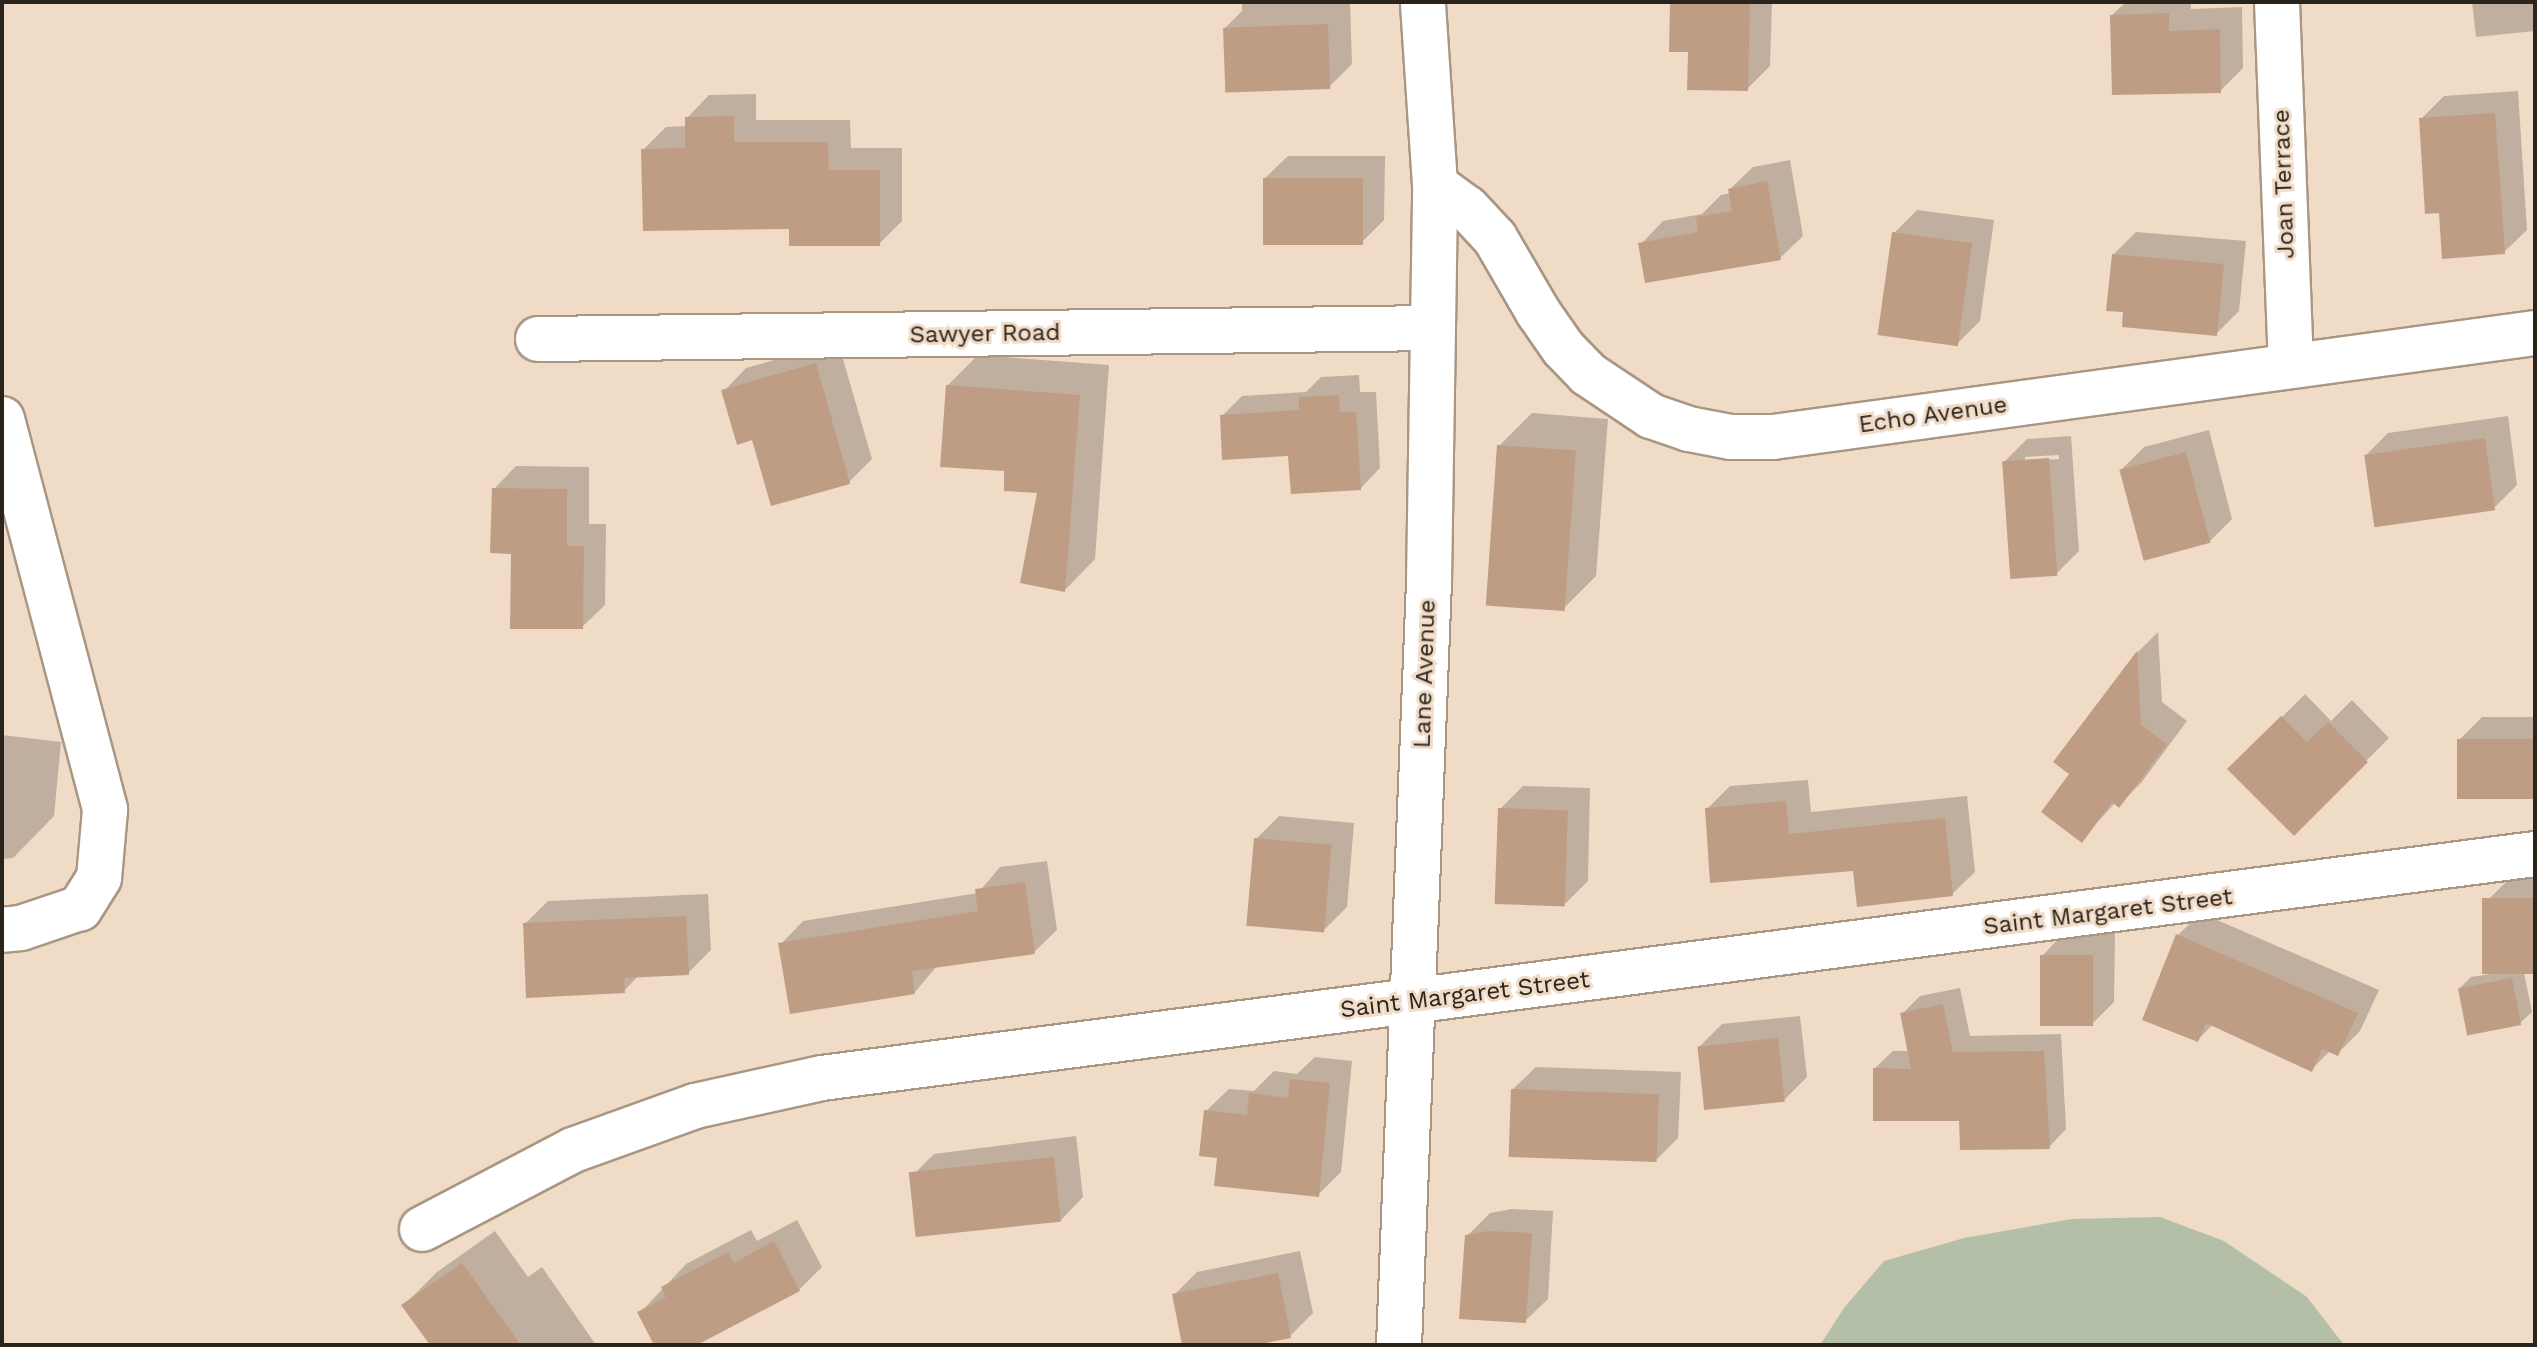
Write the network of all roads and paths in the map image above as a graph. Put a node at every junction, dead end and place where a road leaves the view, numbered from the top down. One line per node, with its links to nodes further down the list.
1 (1423, 2): 3 (street, Lane Avenue)
2 (2277, 2): 7 (street, Joan Terrace)
3 (1435, 185): 4 (street, Lane Avenue); 7 (street, Echo Avenue)
4 (1432, 328): 6 (street, Sawyer Road); 11 (street, Lane Avenue)
5 (2535, 333): 7 (street, Echo Avenue)
6 (538, 339)
7 (2291, 365)
8 (2, 419): 10 (street)
9 (2535, 854): 11 (street, Saint Margaret Street)
10 (2, 930)
11 (1414, 1002): 12 (street, Saint Margaret Street); 13 (street, Lane Avenue)
12 (422, 1229)
13 (1399, 1345)

